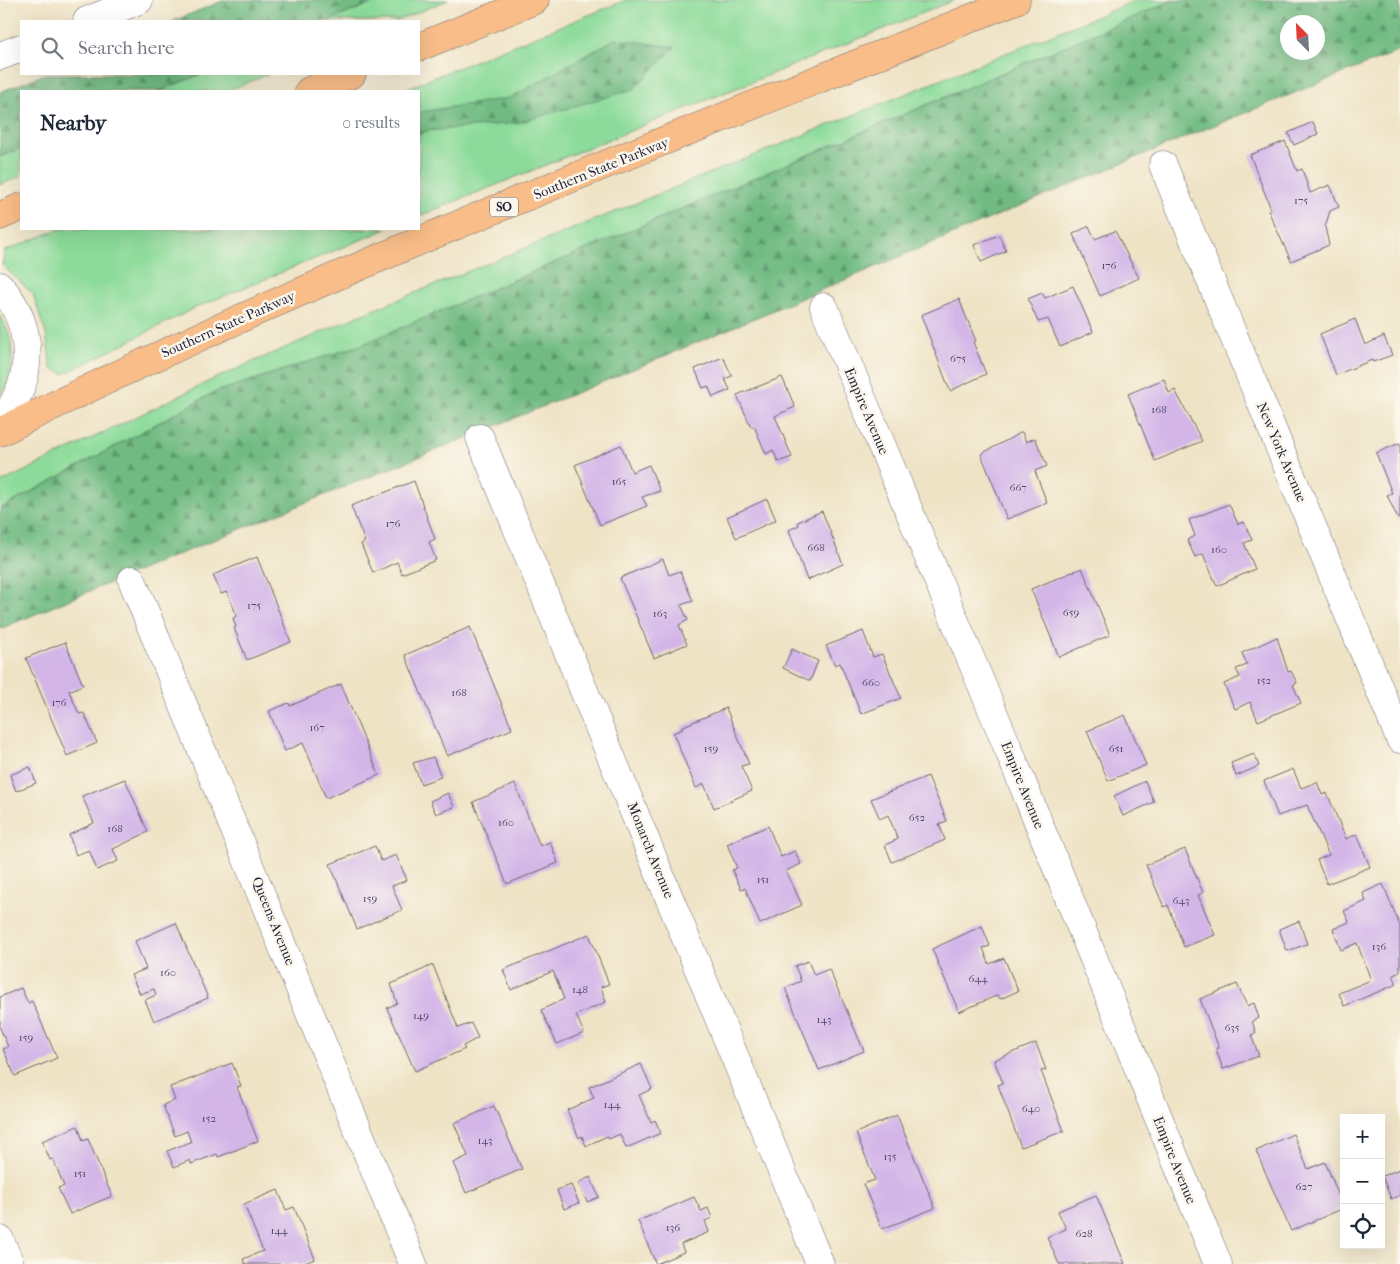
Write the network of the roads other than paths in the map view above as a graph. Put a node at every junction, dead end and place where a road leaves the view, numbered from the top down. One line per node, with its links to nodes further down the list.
1 (139, 0): 4 (street)
2 (535, 0): 5 (highway)
3 (1016, 0): 15 (highway, Southern State Parkway / SO)
4 (89, 20)
5 (420, 47)
6 (20, 48): 7 (street)
7 (0, 56)
8 (349, 75): 9 (highway)
9 (312, 90)
10 (1163, 165): 18 (street, New York Avenue)
11 (20, 207): 12 (highway)
12 (0, 216)
13 (0, 286): 15 (street)
14 (824, 307): 23 (street, Empire Avenue)
15 (0, 431)
16 (480, 438): 22 (street, Monarch Avenue)
17 (132, 580): 21 (street, Queens Avenue)
18 (1400, 739)
19 (0, 1240): 20 (street)
20 (10, 1264)
21 (413, 1264)
22 (820, 1264)
23 (1218, 1264)

